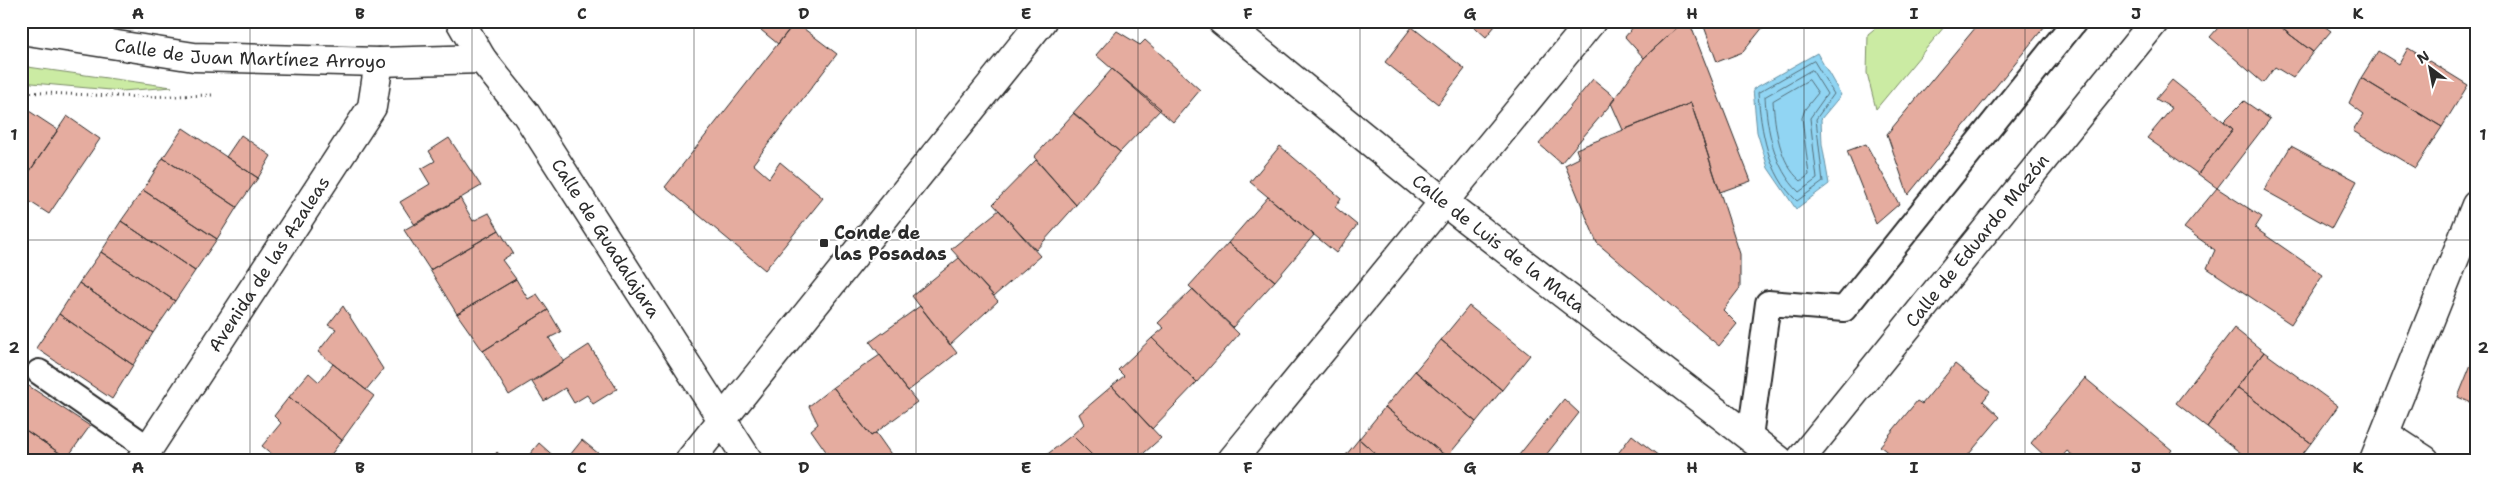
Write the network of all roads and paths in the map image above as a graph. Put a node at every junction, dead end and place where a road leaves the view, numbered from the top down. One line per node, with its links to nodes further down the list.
1 (460, 21): 8 (street, Calle de Guadalajara)
2 (1042, 21): 15 (street)
3 (1222, 21): 12 (street, Calle de Luis de la Mata)
4 (1592, 21): 12 (street)
5 (2075, 21): 17 (lane)
6 (2155, 21): 23 (street, Calle de Eduardo Mazón)
7 (21, 30): 9 (street, Calle de Juan Martínez Arroyo)
8 (482, 60): 9 (street, Calle de Juan Martínez Arroyo); 15 (street, Calle de Guadalajara)
9 (379, 62): 18 (street, Avenida de las Azaleas)
10 (21, 92): 11 (path)
11 (223, 95)
12 (1444, 202): 17 (street, Calle de Luis de la Mata); 21 (street)
13 (2476, 205): 16 (street)
14 (39, 372): 18 (lane)
15 (723, 422): 19 (street); 20 (street, Calle de Guadalajara)
16 (2385, 434): 24 (street); 25 (street)
17 (1750, 437): 22 (street, Calle de Luis de la Mata)
18 (144, 454)
19 (690, 460)
20 (748, 460)
21 (1232, 460)
22 (1779, 460)
23 (1800, 460)
24 (2374, 460)
25 (2425, 460)

